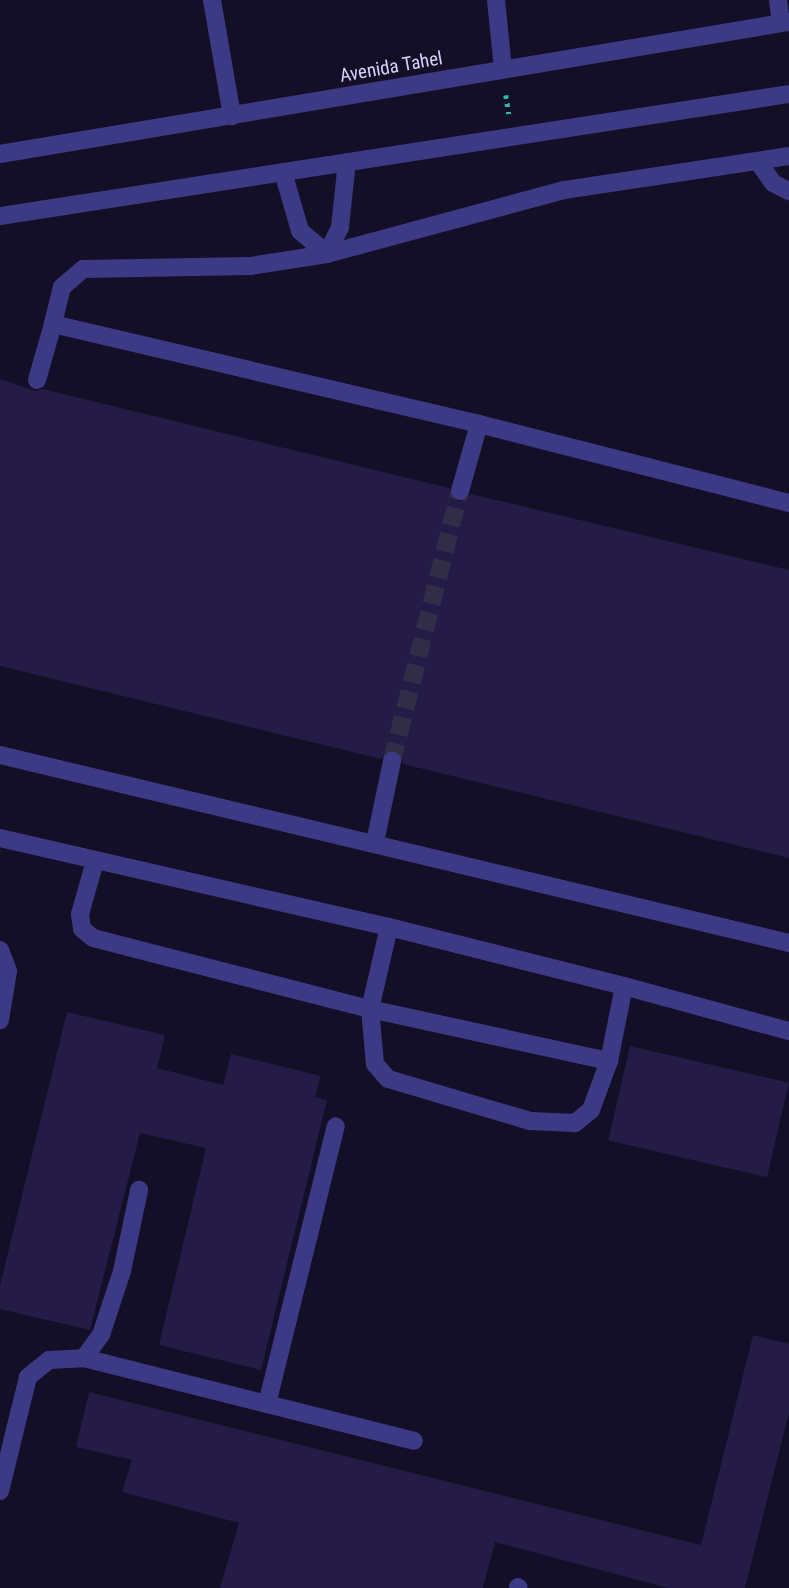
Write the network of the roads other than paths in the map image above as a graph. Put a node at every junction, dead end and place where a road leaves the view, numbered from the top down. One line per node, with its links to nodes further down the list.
1 (212, 0): 7 (street)
2 (496, 0): 5 (street)
3 (778, 0): 4 (street)
4 (785, 23): 5 (street, Avenida Tahel)
5 (503, 69): 7 (street, Avenida Tahel)
6 (789, 94): 10 (street)
7 (232, 116): 8 (street, Avenida Tahel)
8 (0, 154)
9 (789, 156): 11 (street)
10 (346, 162): 12 (street); 15 (street)
11 (759, 163): 13 (street); 15 (street)
12 (283, 172): 14 (street); 15 (street)
13 (789, 191)
14 (0, 216)
15 (327, 254): 16 (street)
16 (53, 324): 17 (street); 18 (street)
17 (37, 380)
18 (479, 424): 19 (street); 20 (street)
19 (460, 491)
20 (789, 503)
21 (0, 755): 24 (street)
22 (392, 761): 24 (street)
23 (0, 838): 25 (street)
24 (375, 842): 27 (street)
25 (95, 861): 26 (street); 30 (street)
26 (389, 927): 29 (street); 30 (street)
27 (789, 943)
28 (0, 950): 31 (street)
29 (624, 986): 32 (street); 33 (street)
30 (370, 1009): 33 (street); 33 (street)
31 (0, 1020)
32 (789, 1031)
33 (609, 1061)
34 (336, 1126): 37 (street)
35 (138, 1190): 36 (street)
36 (84, 1358): 37 (street); 39 (street)
37 (267, 1404): 38 (street)
38 (414, 1441)
39 (0, 1491)

